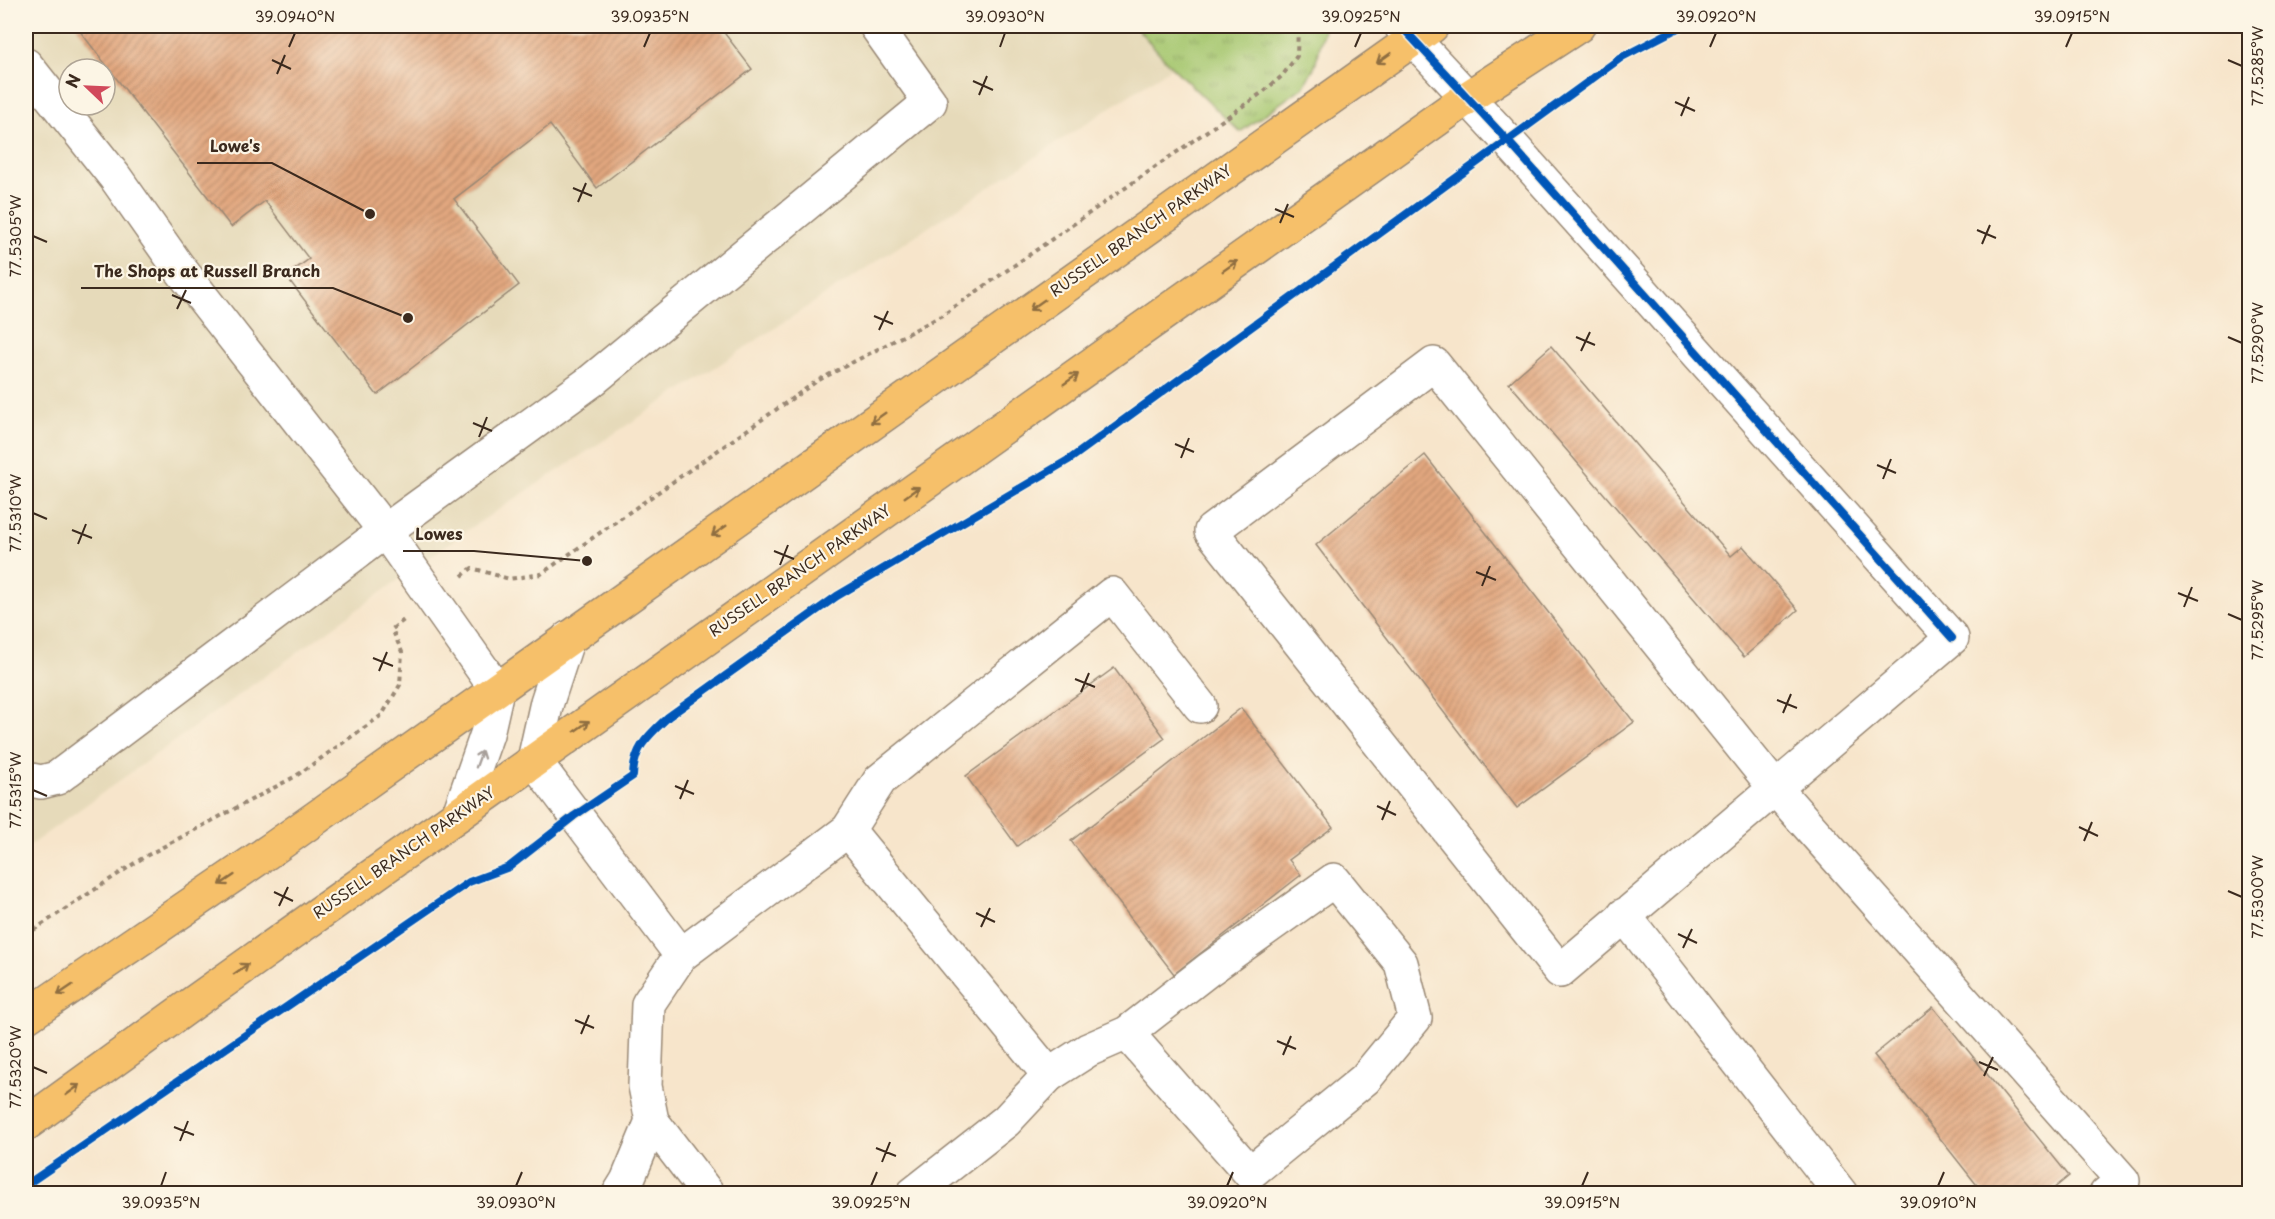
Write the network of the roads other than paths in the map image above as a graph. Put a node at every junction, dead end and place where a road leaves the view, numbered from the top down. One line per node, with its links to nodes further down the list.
1 (876, 26): 6 (street)
2 (1578, 26): 5 (main road, RUSSELL BRANCH PARKWAY)
3 (1415, 30): 5 (street); 7 (main road, RUSSELL BRANCH PARKWAY, one-way to 7)
4 (27, 71): 6 (street)
5 (1467, 98): 10 (main road, RUSSELL BRANCH PARKWAY, one-way to 5); 12 (street)
6 (385, 531): 8 (street); 11 (street)
7 (568, 638): 8 (main road, RUSSELL BRANCH PARKWAY); 10 (street)
8 (497, 690): 13 (street, one-way to 8); 17 (main road, RUSSELL BRANCH PARKWAY, one-way to 17)
9 (1200, 706): 14 (street)
10 (534, 760): 13 (main road, RUSSELL BRANCH PARKWAY); 16 (street)
11 (26, 779)
12 (1775, 788): 15 (street); 15 (street); 27 (street)
13 (459, 813): 21 (main road, RUSSELL BRANCH PARKWAY, one-way to 13)
14 (848, 830): 16 (street); 19 (street)
15 (1624, 915): 26 (street)
16 (681, 955): 20 (street)
17 (26, 1017)
18 (1127, 1033): 19 (street); 22 (street); 22 (street)
19 (1049, 1075): 25 (street)
20 (651, 1121): 23 (street); 24 (street)
21 (26, 1124)
22 (1258, 1183)
23 (619, 1194)
24 (708, 1194)
25 (913, 1194)
26 (1841, 1194)
27 (2106, 1194)

